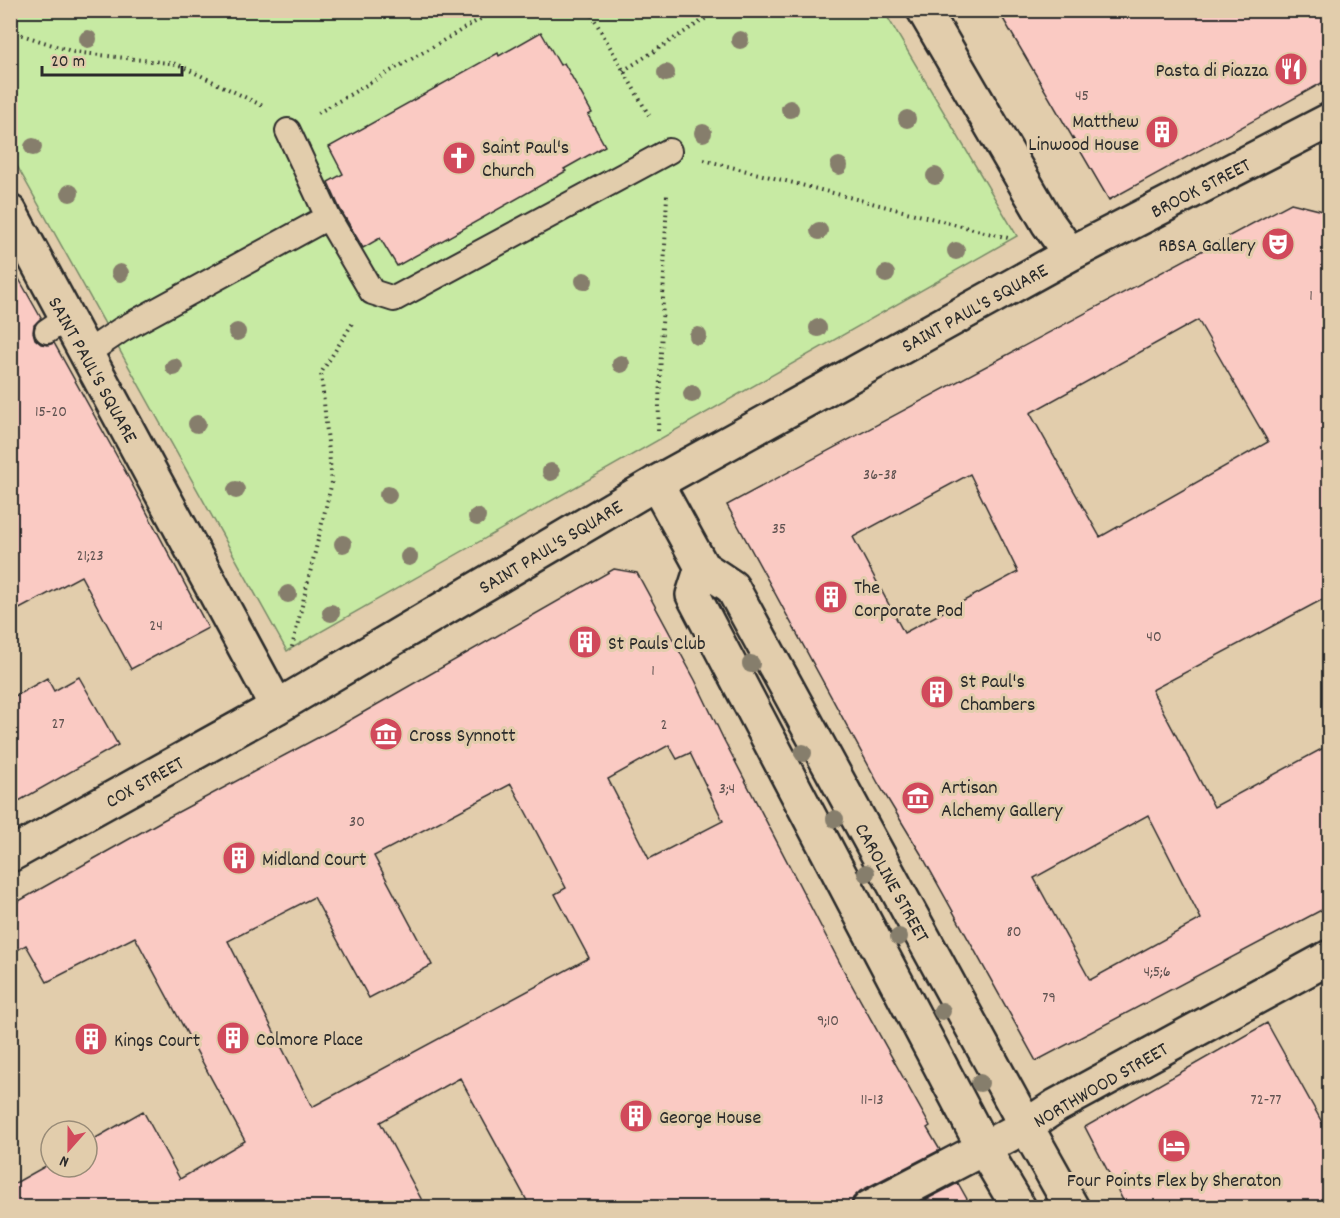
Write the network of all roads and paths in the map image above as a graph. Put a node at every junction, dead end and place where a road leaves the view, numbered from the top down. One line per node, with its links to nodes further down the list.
1 (496, 10): 8 (path)
2 (588, 10): 6 (path)
3 (719, 10): 6 (path)
4 (924, 10): 12 (street, SAINT PAUL'S SQUARE)
5 (10, 31): 8 (path)
6 (623, 71): 9 (path)
7 (1328, 126): 12 (street, BROOK STREET)
8 (288, 131): 11 (lane)
9 (669, 151): 12 (path); 13 (lane); 15 (path)
10 (10, 212): 14 (street, SAINT PAUL'S SQUARE)
11 (328, 217): 13 (lane); 14 (lane)
12 (1070, 254): 16 (street, SAINT PAUL'S SQUARE)
13 (372, 292): 18 (path)
14 (87, 353): 18 (street, SAINT PAUL'S SQUARE)
15 (658, 431)
16 (656, 483): 17 (street, CAROLINE STREET); 18 (street, SAINT PAUL'S SQUARE)
17 (702, 567): 21 (street, CAROLINE STREET); 22 (street)
18 (277, 707): 19 (street, COX STREET)
19 (10, 855)
20 (1329, 957): 21 (street, NORTHWOOD STREET)
21 (1026, 1126): 22 (street, NORTHWOOD STREET); 25 (street, CAROLINE STREET)
22 (984, 1149): 23 (street, NORTHWOOD STREET); 24 (street)
23 (869, 1208)
24 (1019, 1208)
25 (1072, 1208)

